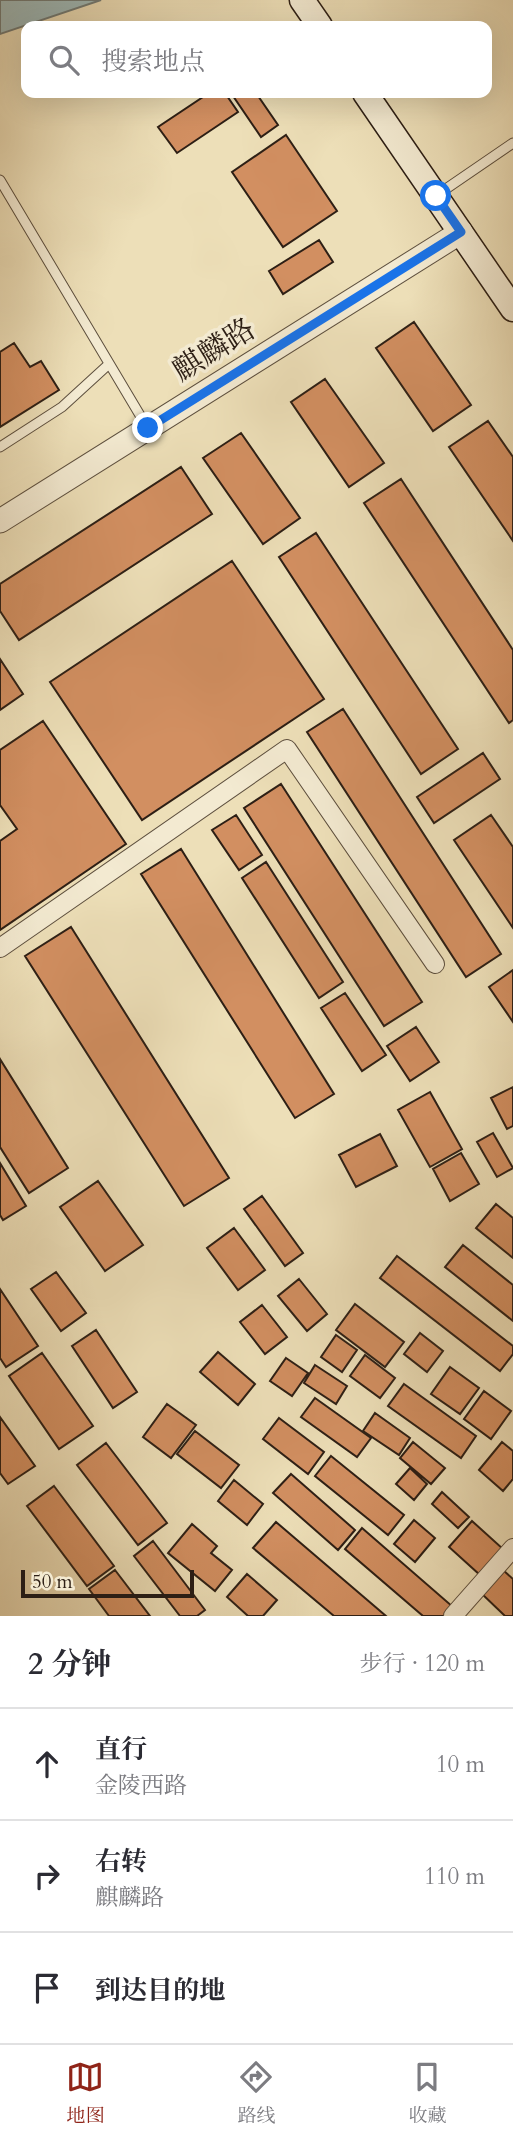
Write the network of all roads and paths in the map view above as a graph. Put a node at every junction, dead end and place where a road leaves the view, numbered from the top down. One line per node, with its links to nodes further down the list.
1 (302, 0): 2 (main road)
2 (317, 21)
3 (368, 98): 6 (main road)
4 (513, 142): 6 (lane)
5 (0, 180): 9 (lane)
6 (436, 196): 7 (main road)
7 (461, 232): 8 (main road); 10 (street, 麒麟路)
8 (513, 309)
9 (110, 364): 10 (lane); 11 (lane)
10 (148, 428): 12 (street, 麒麟路)
11 (0, 446)
12 (0, 521)
13 (0, 948): 14 (street)
14 (435, 964)
15 (513, 1548): 16 (street)
16 (453, 1616)

